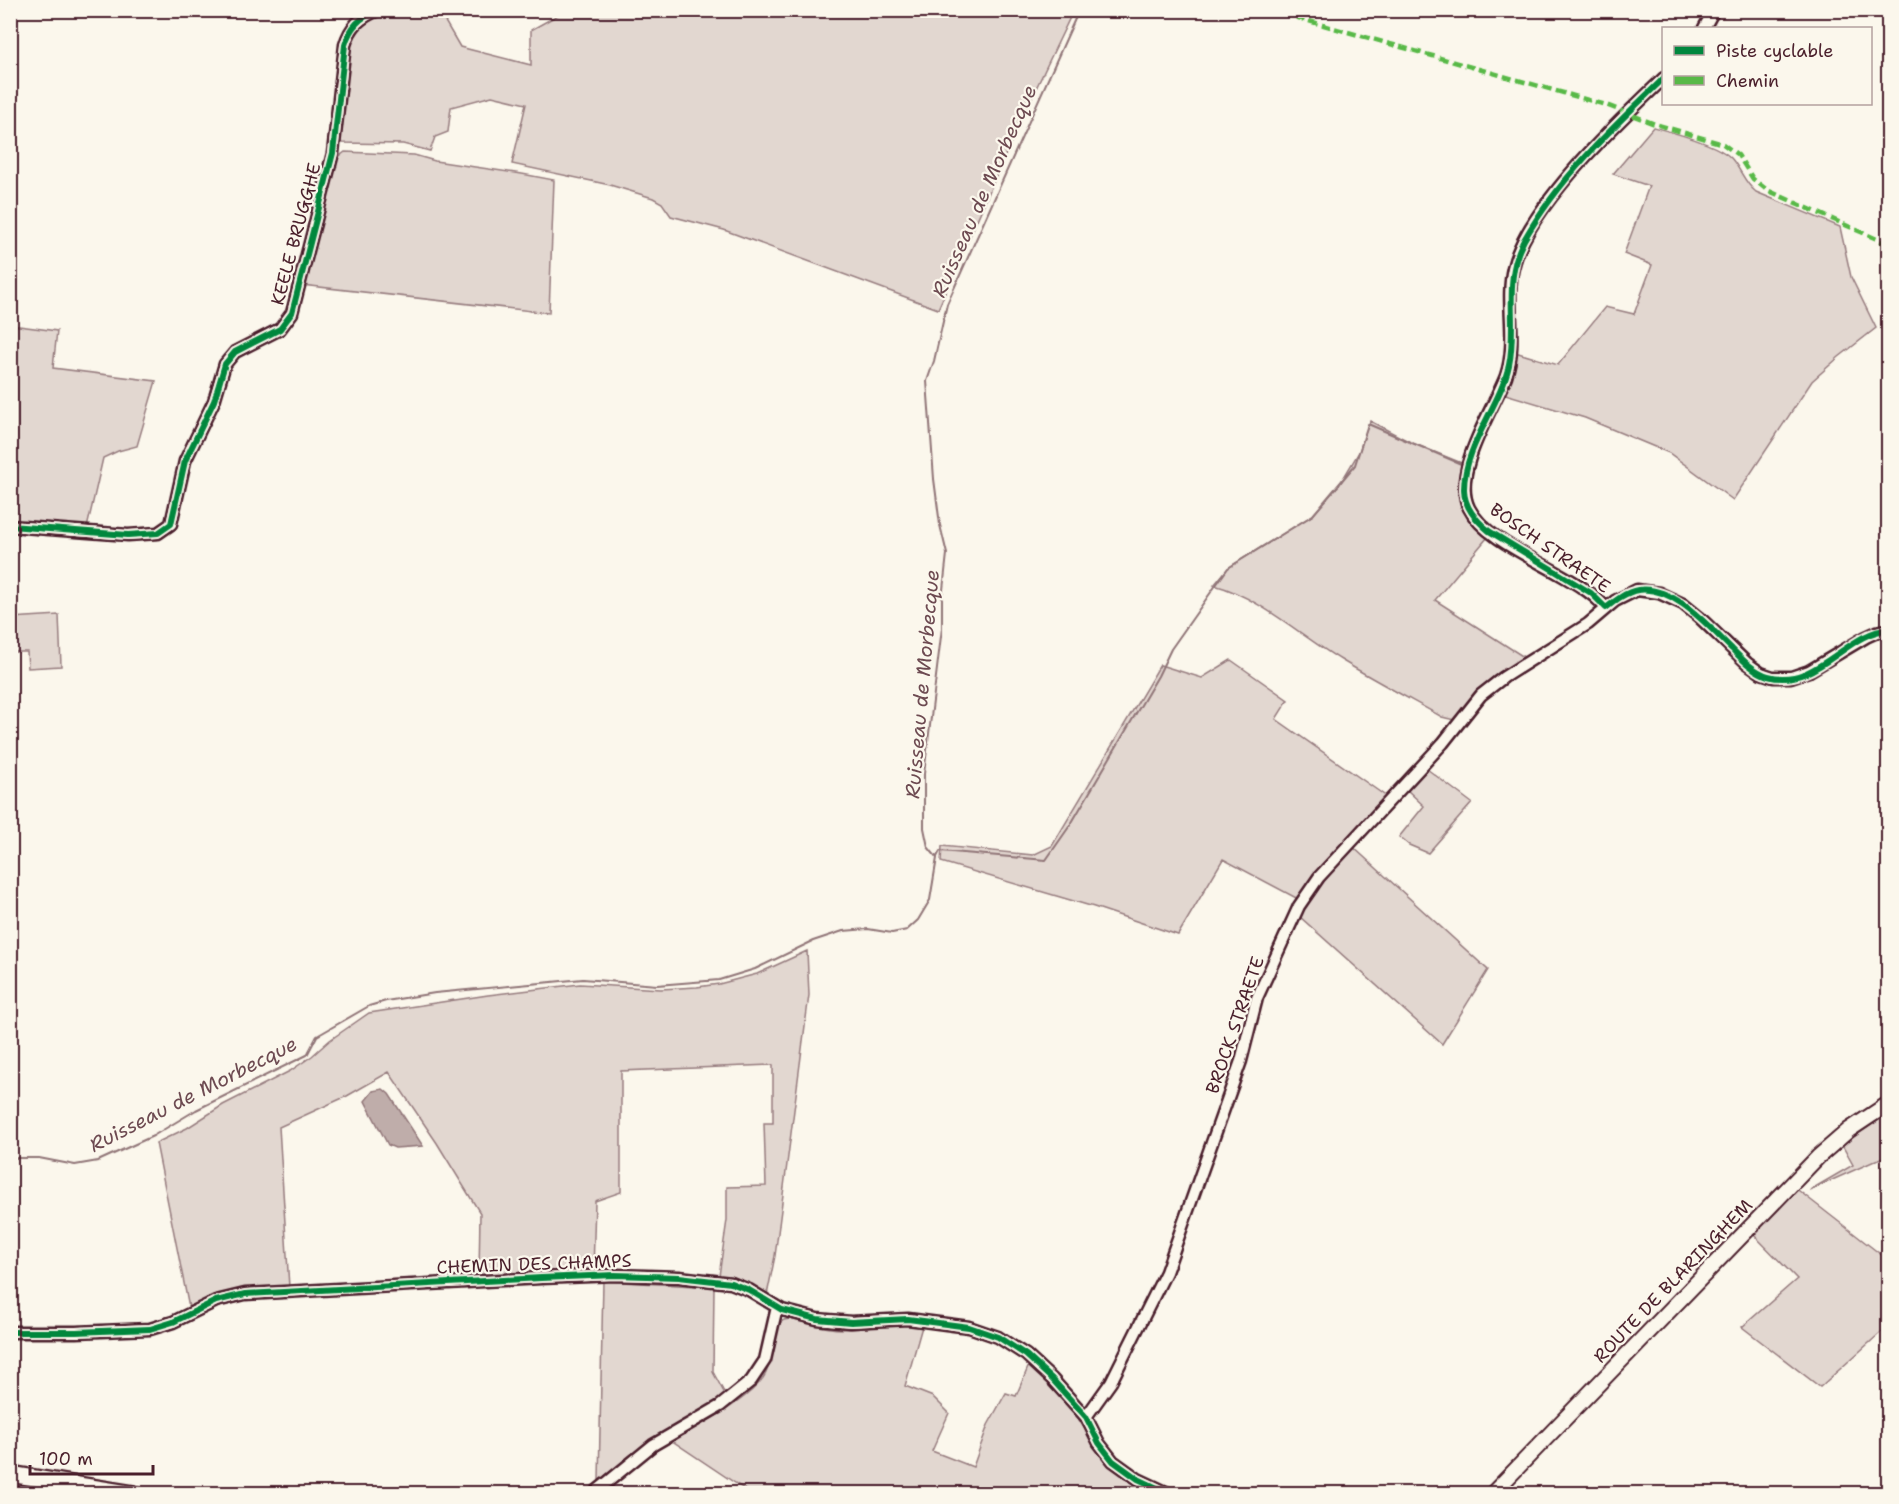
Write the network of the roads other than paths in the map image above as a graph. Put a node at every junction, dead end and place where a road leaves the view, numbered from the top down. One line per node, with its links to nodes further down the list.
1 (378, 10): 5 (street, KEELE BRUGGHE)
2 (1714, 10): 3 (street)
3 (1705, 27)
4 (1662, 80): 6 (street, BOSCH STRAETE)
5 (10, 525)
6 (1606, 608): 7 (street, BROCK STRAETE); 11 (street, BROCK STRAETE)
7 (1888, 630)
8 (1888, 1104): 16 (street, ROUTE DE BLARINGHEM)
9 (777, 1307): 10 (street, CHEMIN DES CHAMPS); 11 (street, CHEMIN DES CHAMPS); 14 (street)
10 (10, 1332)
11 (1086, 1417): 15 (street, CHEMIN DES CHAMPS)
12 (10, 1474): 13 (main road)
13 (134, 1494)
14 (593, 1494)
15 (1170, 1494)
16 (1492, 1494)

